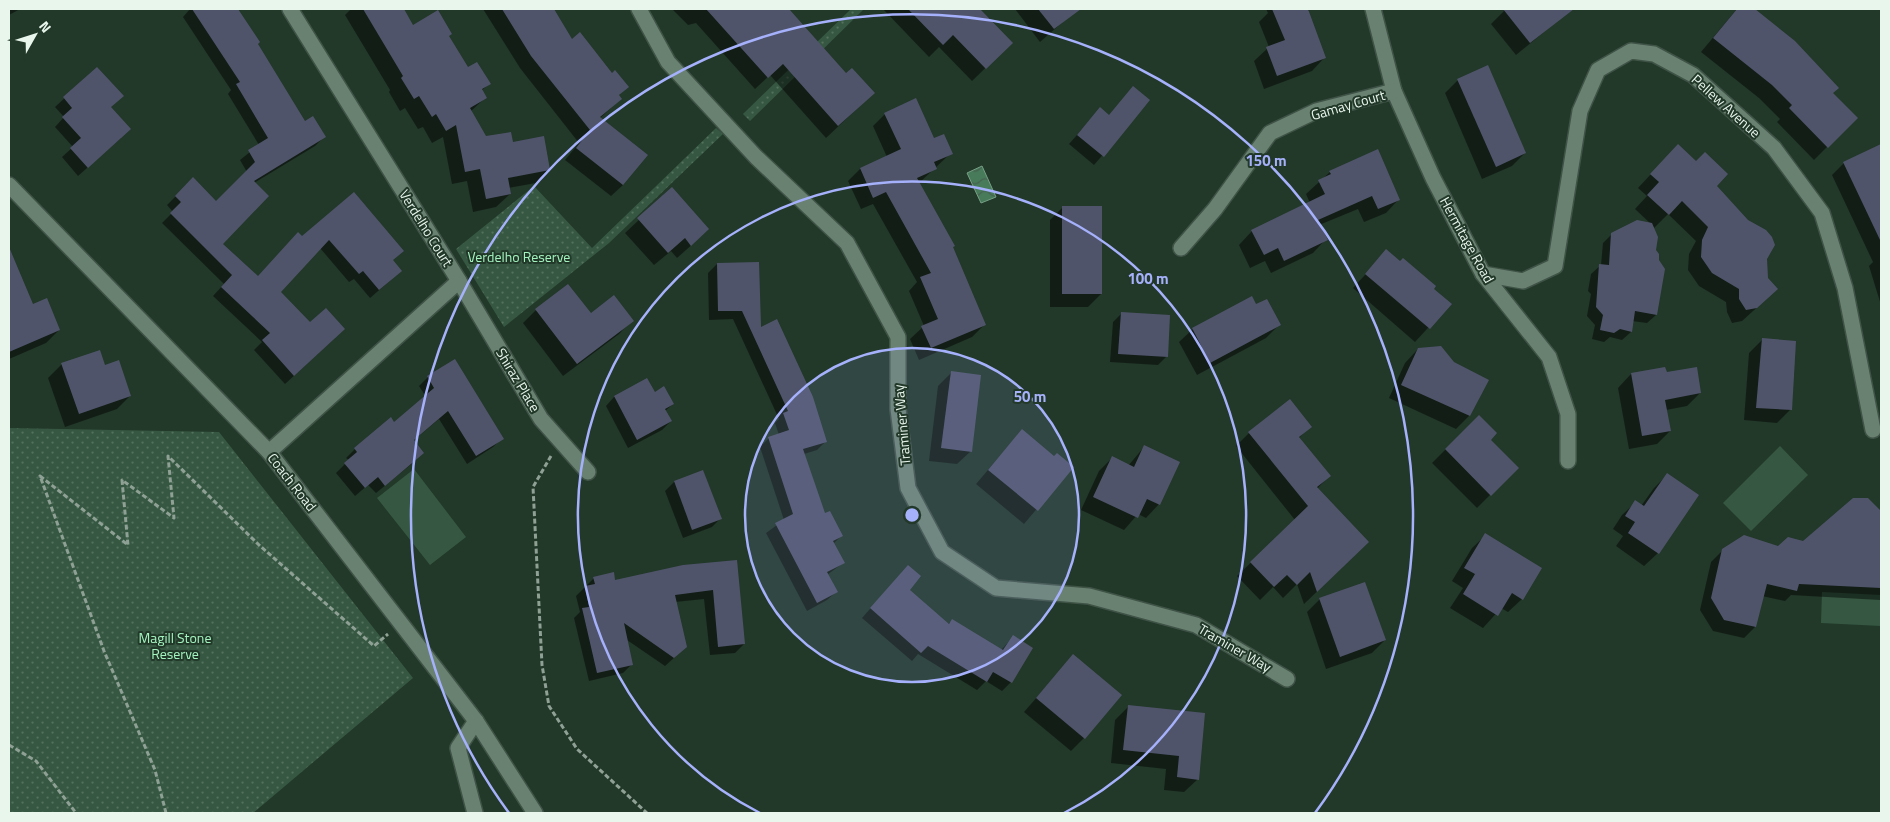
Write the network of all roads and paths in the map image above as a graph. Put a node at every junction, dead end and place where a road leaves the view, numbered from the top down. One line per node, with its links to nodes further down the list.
1 (290, 9): 8 (street, Verdelho Court)
2 (639, 9): 15 (street, Traminer Way)
3 (1373, 9): 4 (street, Hermitage Road)
4 (1394, 92): 6 (street, Gamay Court); 7 (street, Hermitage Road)
5 (9, 186): 11 (street, Coach Road)
6 (1181, 248)
7 (1483, 274): 9 (street, Pellew Avenue); 12 (street, Hermitage Road)
8 (459, 281): 10 (street, Shiraz Place); 11 (street, Verdelho Court)
9 (1873, 430)
10 (560, 441): 13 (street, Shiraz Place); 22 (path)
11 (269, 452): 14 (street, Coach Road)
12 (1568, 461)
13 (588, 472)
14 (401, 621): 16 (street, Coach Road); 19 (path)
15 (1287, 679)
16 (476, 721): 20 (street); 21 (street, Coach Road)
17 (9, 745): 18 (path)
18 (76, 813)
19 (166, 813)
20 (475, 813)
21 (534, 813)
22 (647, 813)

